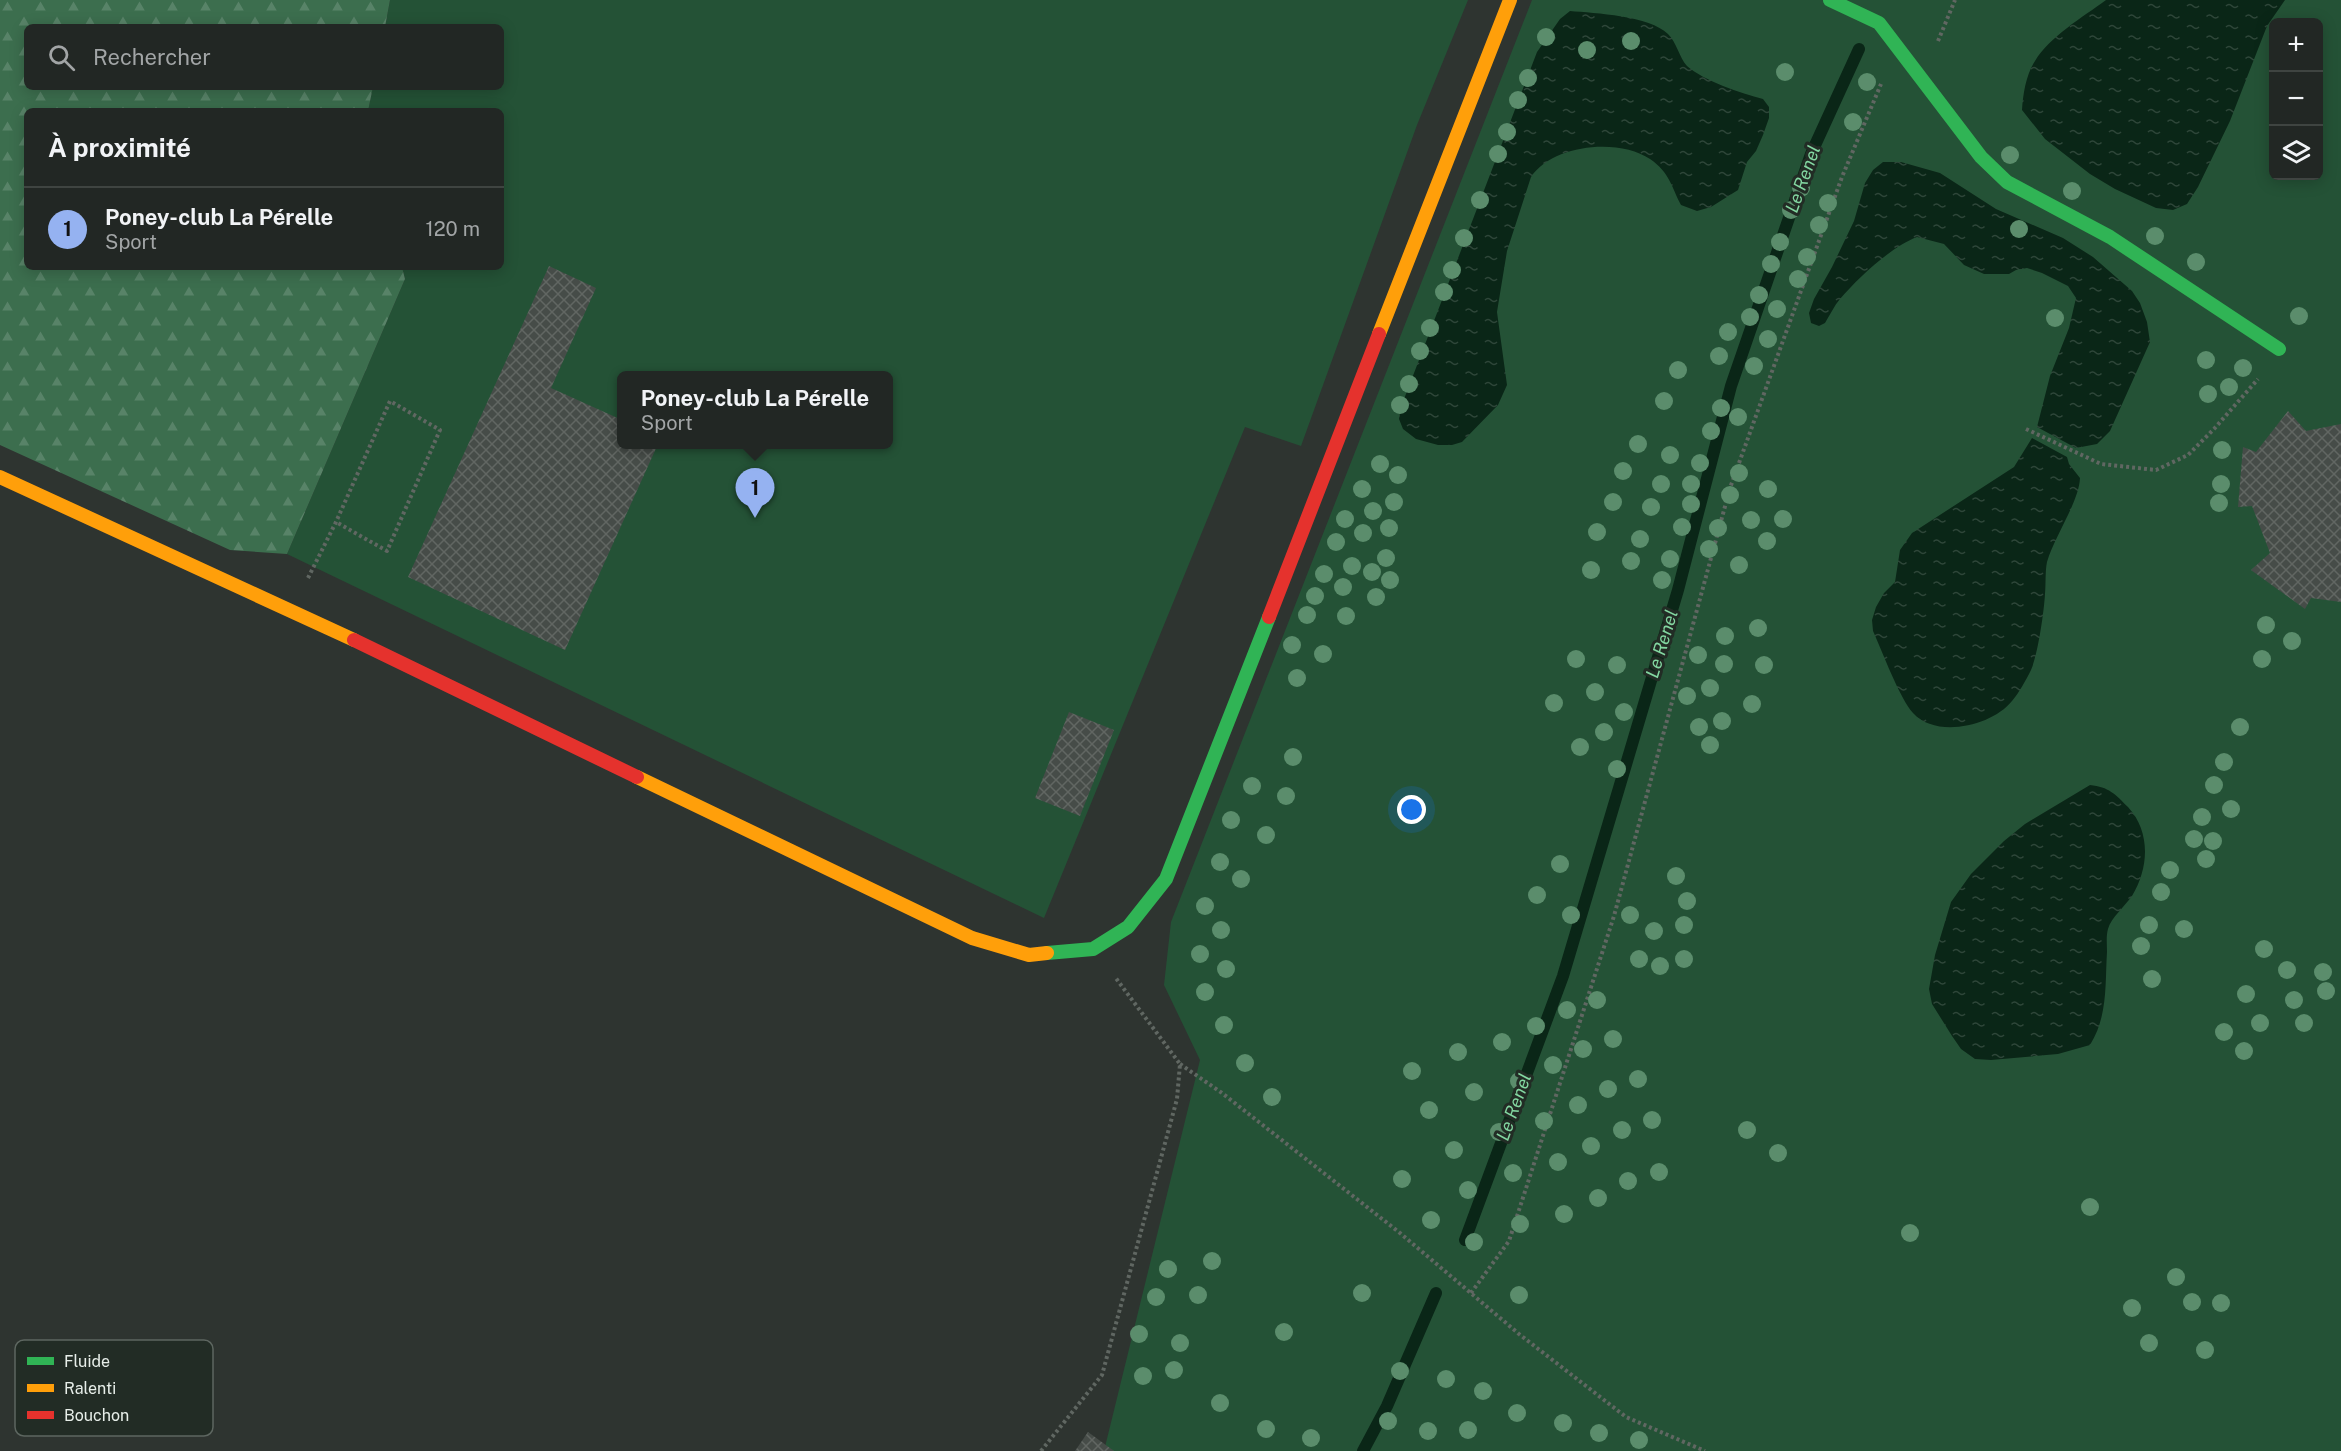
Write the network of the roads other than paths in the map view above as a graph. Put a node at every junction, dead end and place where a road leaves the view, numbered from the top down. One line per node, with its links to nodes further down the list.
1 (1510, 0): 4 (main road)
2 (1830, 0): 3 (main road)
3 (2279, 349)
4 (0, 477)

